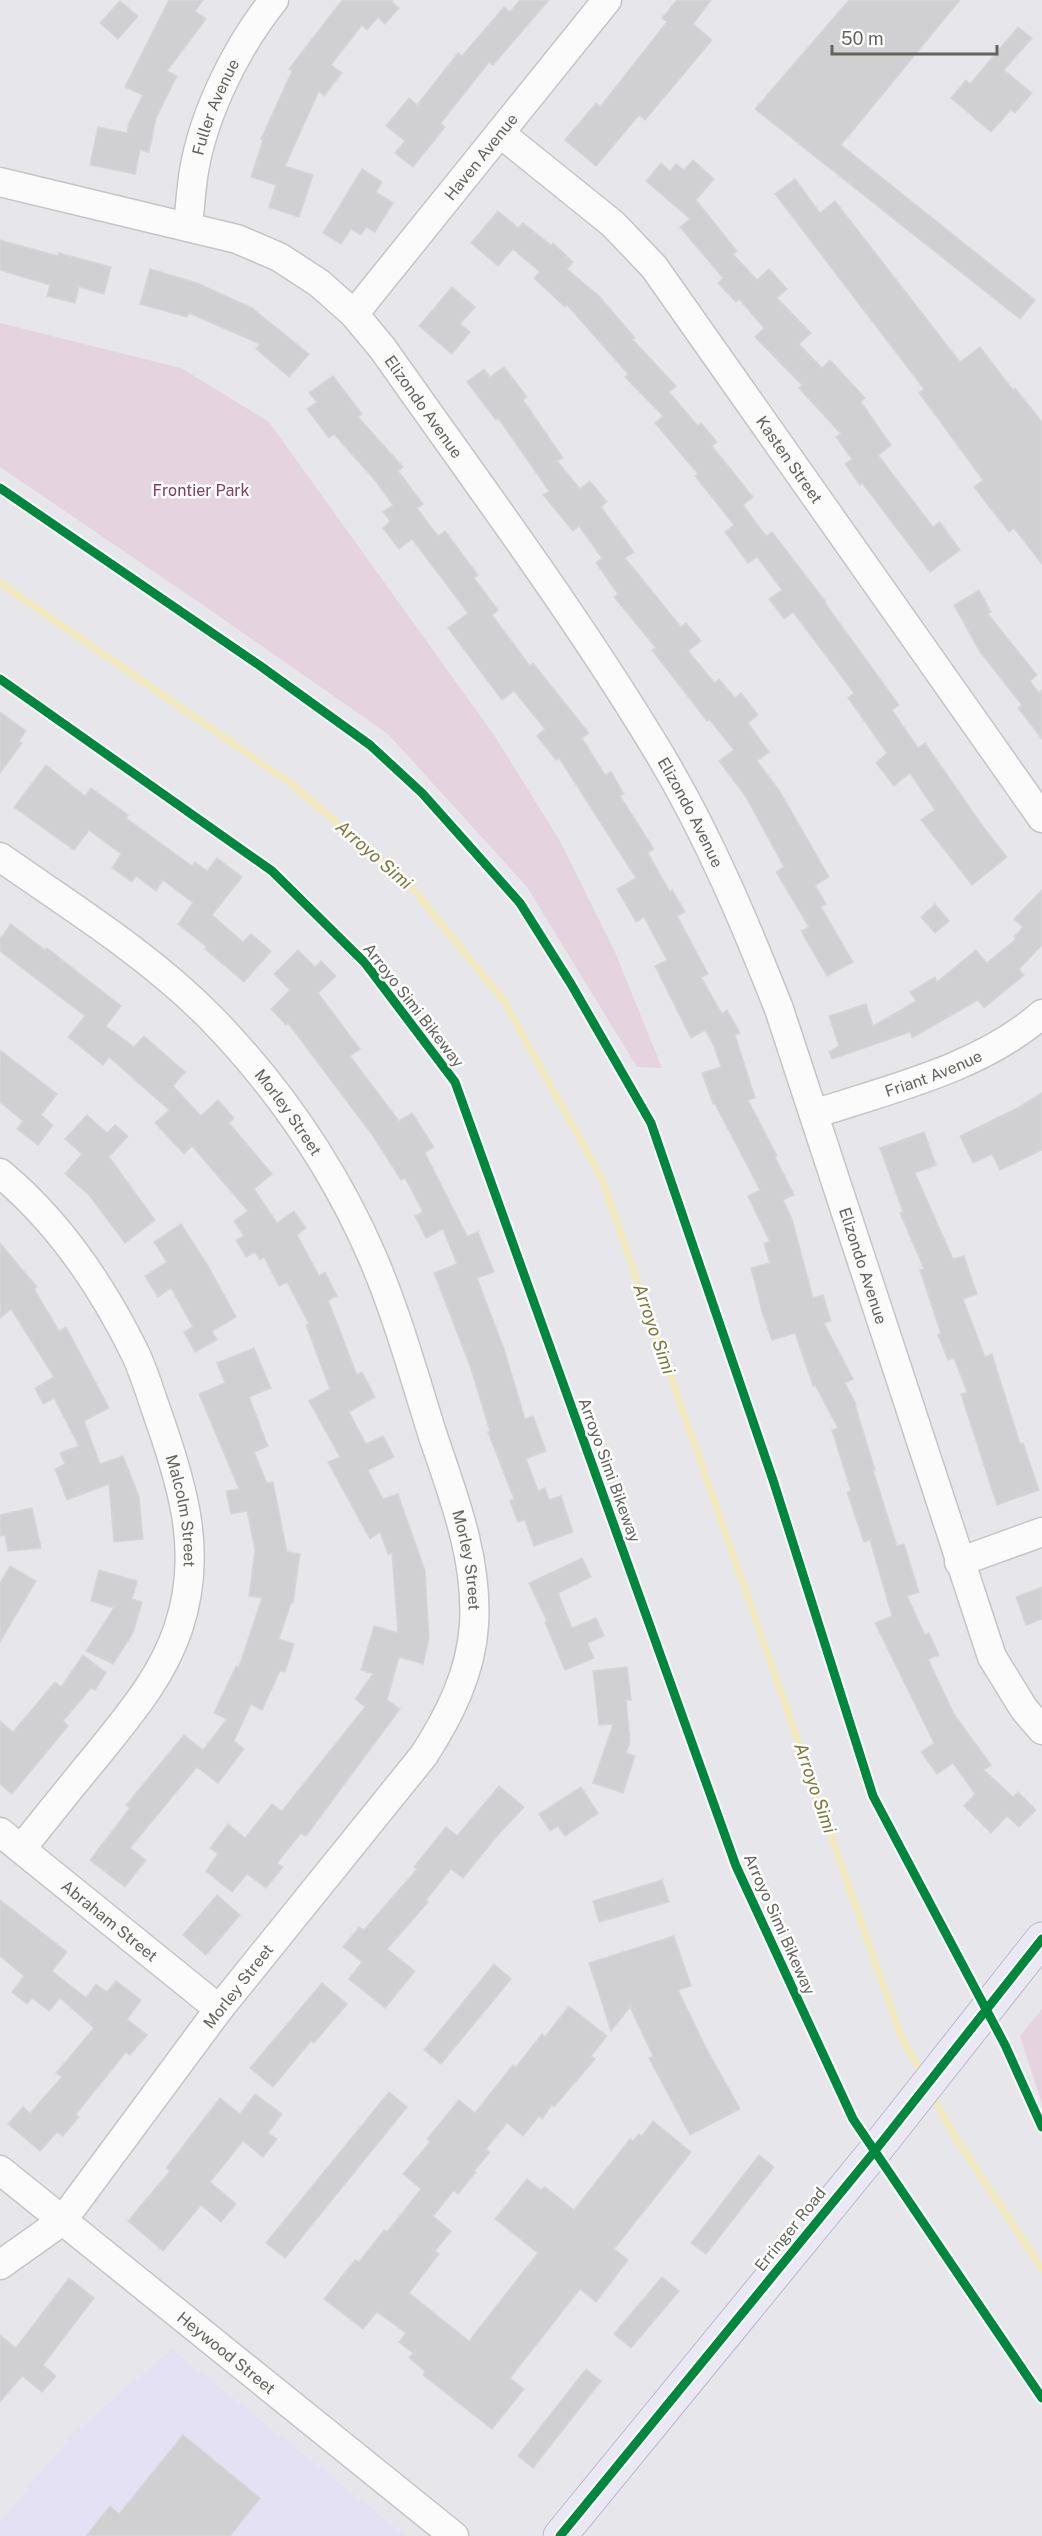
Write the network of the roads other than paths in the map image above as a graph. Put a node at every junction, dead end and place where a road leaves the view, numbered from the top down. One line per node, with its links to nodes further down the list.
1 (274, 0): 5 (street, Fuller Avenue)
2 (607, 0): 3 (street, Haven Avenue)
3 (500, 133): 6 (street, Haven Avenue); 7 (street, Kasten Street)
4 (0, 182): 5 (street, Elizondo Avenue)
5 (188, 226): 6 (street, Elizondo Avenue)
6 (354, 314): 10 (street, Elizondo Avenue)
7 (1042, 818)
8 (0, 857): 17 (street, Morley Street)
9 (1042, 1014): 10 (street, Friant Avenue)
10 (814, 1114): 13 (street, Elizondo Avenue)
11 (0, 1173): 15 (street, Malcolm Street)
12 (1042, 1532): 13 (street)
13 (959, 1562): 14 (street, Elizondo Avenue)
14 (1042, 1730)
15 (10, 1840): 17 (street, Abraham Street)
16 (1042, 1939): 22 (main road, Erringer Road)
17 (219, 2009): 19 (street, Morley Street)
18 (0, 2170): 19 (street, Heywood Street)
19 (62, 2221): 20 (street, Morley Street); 21 (street, Heywood Street)
20 (0, 2265)
21 (454, 2536)
22 (560, 2536)

